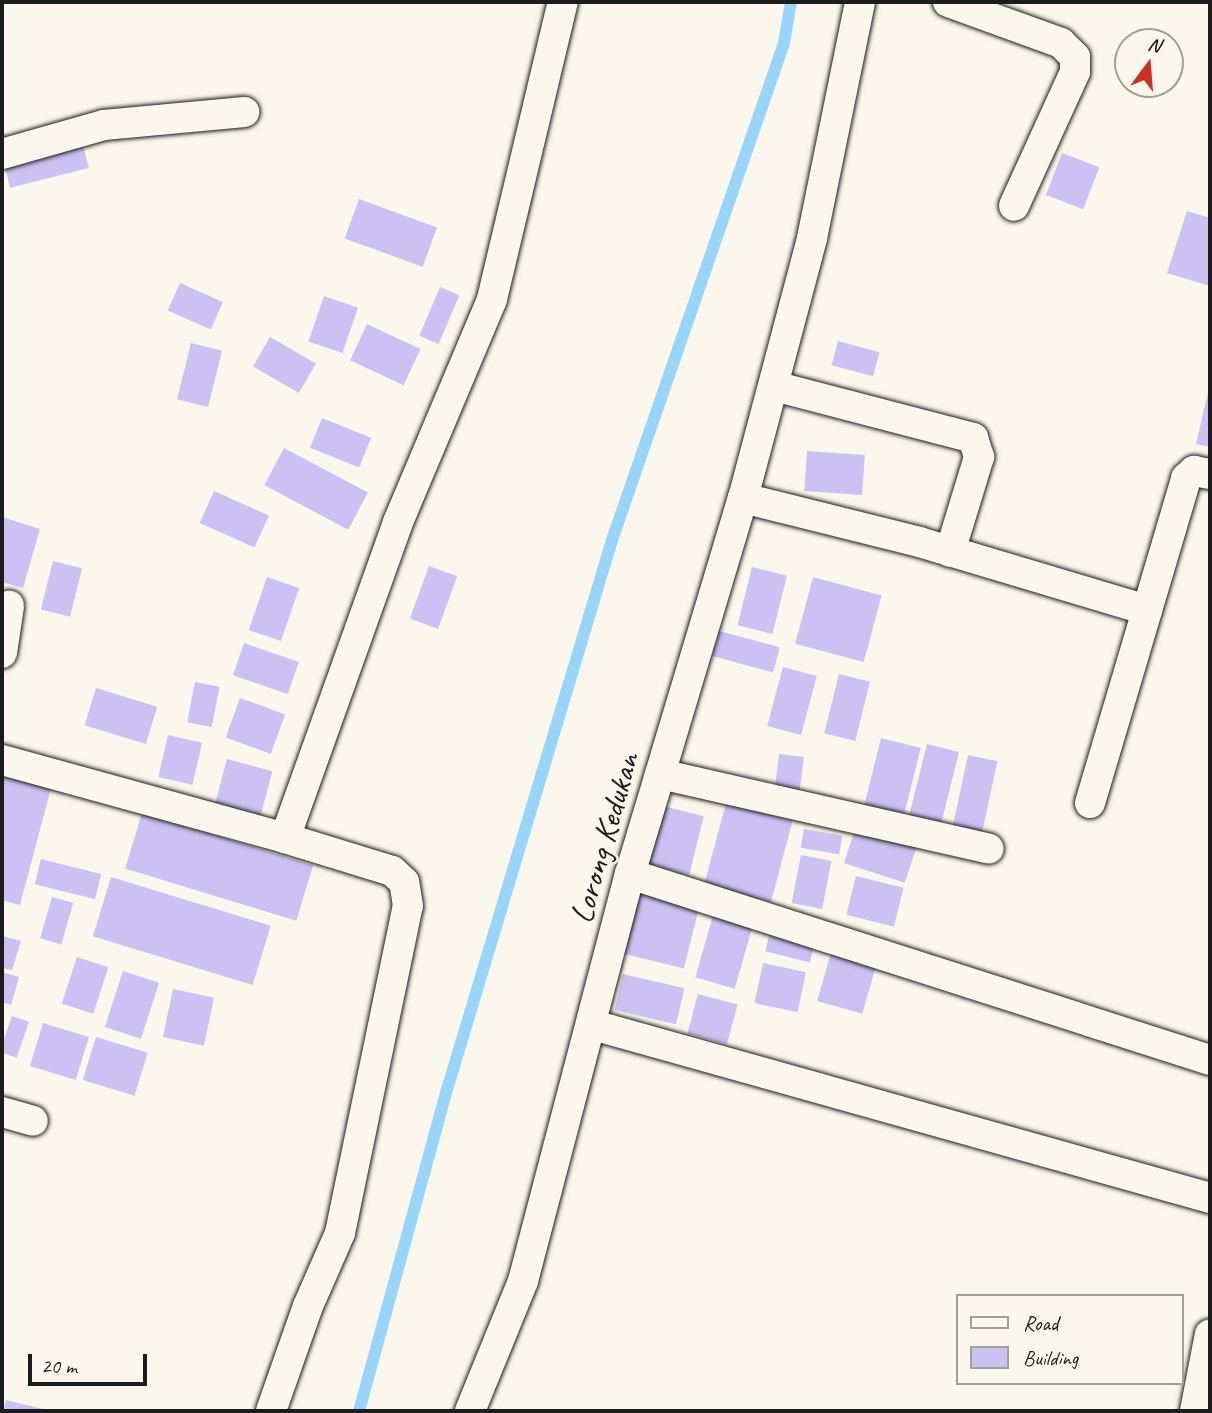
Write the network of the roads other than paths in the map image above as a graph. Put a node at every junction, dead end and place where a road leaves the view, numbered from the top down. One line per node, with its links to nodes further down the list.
1 (563, 2): 17 (street)
2 (860, 2): 7 (street, Lorong Kedukan)
3 (948, 2): 6 (street)
4 (244, 113): 5 (street)
5 (2, 154)
6 (1014, 206)
7 (774, 386): 9 (street, Lorong Kedukan); 10 (street)
8 (1210, 474): 12 (street)
9 (743, 498): 10 (street); 15 (street, Lorong Kedukan)
10 (950, 551): 12 (street)
11 (9, 606): 13 (street)
12 (1147, 610): 16 (street)
13 (2, 653)
14 (2, 760): 17 (street)
15 (660, 774): 18 (street); 19 (street, Lorong Kedukan)
16 (1090, 803)
17 (285, 838): 26 (street)
18 (989, 849)
19 (630, 874): 20 (street, Lorong Kedukan); 21 (street)
20 (593, 1025): 24 (street); 27 (street, Lorong Kedukan)
21 (1210, 1060)
22 (2, 1112): 23 (street)
23 (33, 1121)
24 (1210, 1198)
25 (1210, 1334): 28 (street)
26 (271, 1411)
27 (470, 1411)
28 (1195, 1411)

